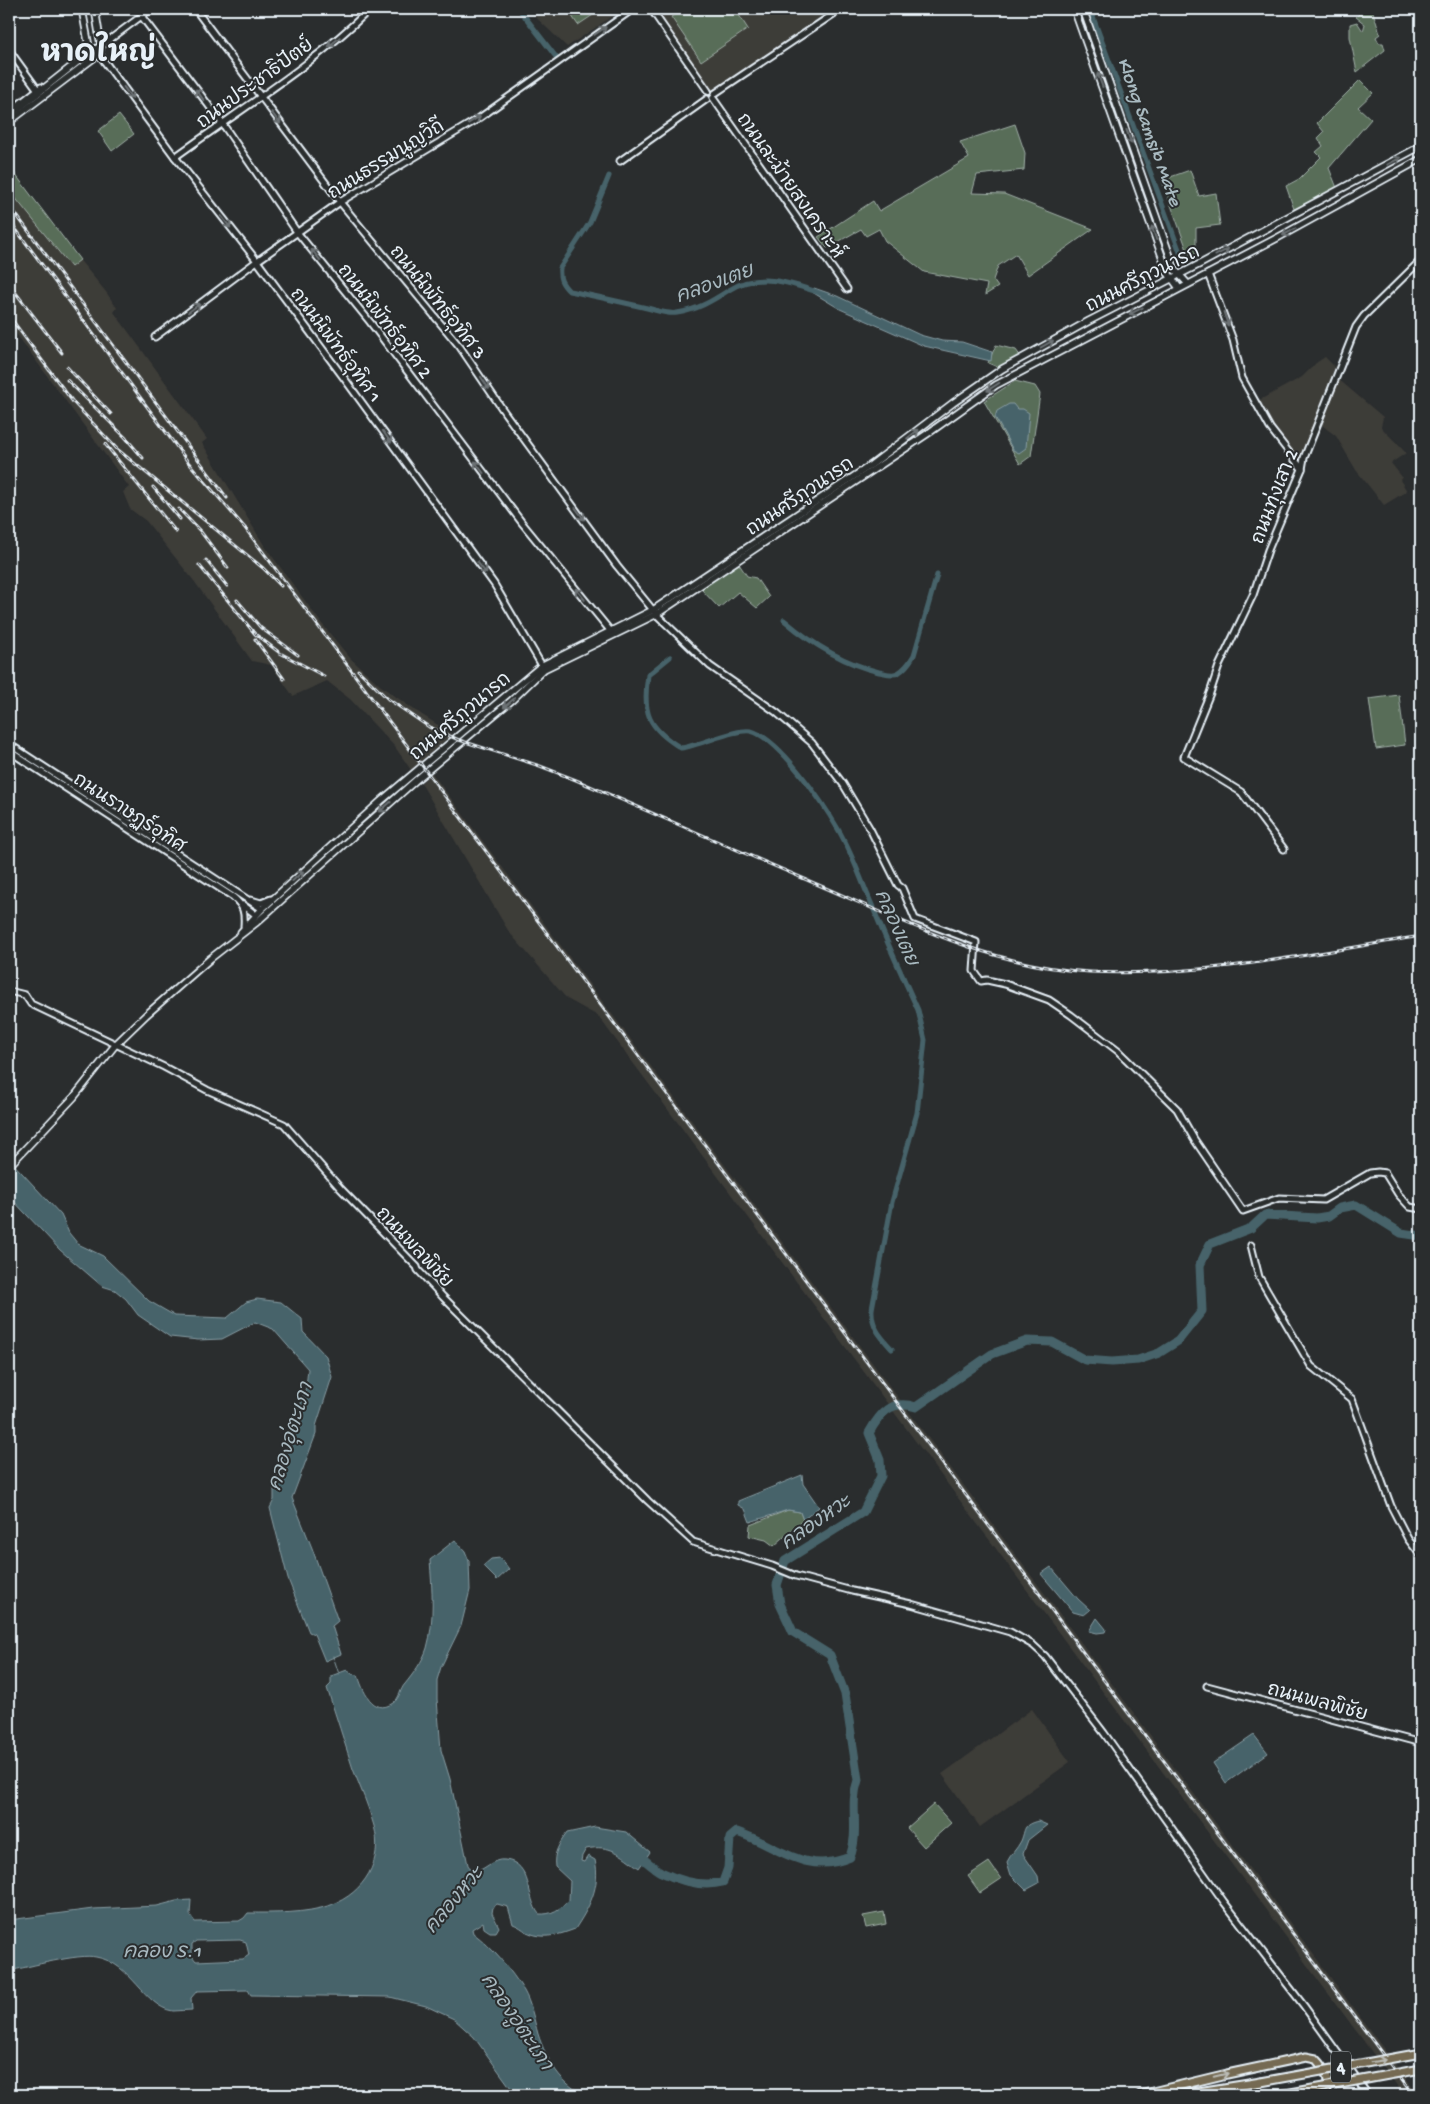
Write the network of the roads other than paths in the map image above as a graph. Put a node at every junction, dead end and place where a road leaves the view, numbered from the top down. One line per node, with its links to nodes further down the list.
1 (82, 9): 14 (main road)
2 (95, 9): 12 (main road)
3 (151, 9): 11 (street)
4 (195, 9): 19 (street, ถนนนิพัทธ์อุทิศ 3)
5 (370, 9): 19 (street, ถนนประชาธิปัตย์, one-way to 19)
6 (633, 9): 33 (street, ถนนธรรมนูญวิถี, one-way to 6)
7 (651, 9): 18 (street)
8 (841, 9): 20 (street)
9 (1074, 9): 40 (main road, one-way to 9)
10 (1083, 9): 39 (main road, one-way to 39)
11 (142, 17): 12 (street); 26 (street, ถนนนิพัทธ์อุทิศ 2, one-way to 11)
12 (101, 46): 14 (street); 15 (main road)
13 (9, 50): 17 (street)
14 (90, 52): 15 (street); 16 (main road); 17 (street)
15 (99, 54): 16 (main road); 21 (street); 28 (street, ถนนนิพัทธ์อุทิศ 1, one-way to 28)
16 (69, 73): 24 (main road); 25 (main road)
17 (38, 90): 23 (street)
18 (708, 91): 20 (street); 22 (street)
19 (260, 96): 26 (street, ถนนประชาธิปัตย์); 33 (street, ถนนนิพัทธ์อุทิศ 3, one-way to 33)
20 (714, 96): 22 (street); 43 (street, ถนนละม้ายสงเคราะห์)
21 (45, 98)
22 (706, 99): 30 (street)
23 (9, 112)
24 (9, 116)
25 (9, 122)
26 (222, 123): 28 (street, ถนนประชาธิปัตย์); 34 (street, ถนนนิพัทธ์อุทิศ 2)
27 (1421, 146): 31 (main road, ถนนศรีภูวนารถ, one-way to 27)
28 (175, 157): 35 (street, ถนนนิพัทธ์อุทิศ 1, one-way to 35)
29 (1421, 160): 32 (main road, ถนนศรีภูวนารถ)
30 (620, 161)
31 (1339, 189): 32 (main road); 36 (main road, ถนนศรีภูวนารถ, one-way to 31)
32 (1346, 200): 38 (main road, ถนนศรีภูวนารถ, one-way to 38)
33 (340, 202): 34 (street, ถนนธรรมนูญวิถี); 49 (street, ถนนนิพัทธ์อุทิศ 3, one-way to 49)
34 (297, 232): 35 (street, ถนนธรรมนูญวิถี); 50 (street, ถนนนิพัทธ์อุทิศ 2, one-way to 34)
35 (257, 261): 44 (street, ถนนธรรมนูญวิถี, one-way to 35); 51 (street, ถนนนิพัทธ์อุทิศ 1, one-way to 51)
36 (1202, 263): 38 (main road); 39 (main road, ถนนศรีภูวนารถ)
37 (1418, 263): 48 (street, ถนนทุ่งเสา 2)
38 (1208, 274): 41 (main road, ถนนศรีภูวนารถ); 48 (street, one-way to 48)
39 (1179, 275): 40 (main road, ถนนศรีภูวนารถ); 41 (main road)
40 (1172, 279): 42 (main road); 45 (main road, ถนนศรีภูวนารถ, one-way to 40)
41 (1188, 284): 42 (main road, ถนนศรีภูวนารถ)
42 (1179, 288): 46 (main road, ถนนศรีภูวนารถ, one-way to 46)
43 (847, 289)
44 (155, 338)
45 (953, 403): 46 (main road); 47 (main road, ถนนศรีภูวนารถ, one-way to 45)
46 (959, 410): 47 (main road, ถนนศรีภูวนารถ)
47 (873, 467): 49 (main road, ถนนศรีภูวนารถ)
48 (1302, 469): 55 (street, ถนนทุ่งเสา 2)
49 (655, 612): 50 (main road, ถนนศรีภูวนารถ); 66 (street, ถนนนิพัทธ์อุทิศ 3)
50 (613, 634): 51 (main road, ถนนศรีภูวนารถ)
51 (543, 667): 57 (main road, ถนนศรีภูวนารถ, one-way to 51); 59 (main road, ถนนศรีภูวนารถ, one-way to 59)
52 (9, 744): 54 (street)
53 (9, 751): 54 (street, ถนนราษฏร์อุทิศ)
54 (105, 809): 56 (street); 58 (street, ถนนราษฏร์อุทิศ)
55 (1284, 849)
56 (242, 896): 57 (street); 59 (street)
57 (274, 898): 59 (main road, ถนนศรีภูวนารถ)
58 (238, 902): 60 (street, ถนนราษฏร์อุทิศ); 61 (street)
59 (264, 911): 60 (main road, ถนนศรีภูวนารถ)
60 (258, 917): 61 (main road, ถนนศรีภูวนารถ); 62 (main road, ถนนศรีภูวนารถ)
61 (244, 926): 62 (main road, ถนนศรีภูวนารถ)
62 (240, 933): 64 (main road, ถนนศรีภูวนารถ)
63 (9, 991): 64 (street, ถนนพลพิชัย)
64 (116, 1044): 65 (main road, ถนนศรีภูวนารถ); 73 (street, ถนนพลพิชัย)
65 (9, 1166)
66 (1421, 1209)
67 (1251, 1245): 68 (street)
68 (1421, 1556)
69 (1207, 1686): 70 (street, ถนนพลพิชัย)
70 (1421, 1743)
71 (1421, 2053): 76 (highway, 4, one-way to 71, bridge)
72 (1421, 2069): 77 (highway, 4, bridge)
73 (1350, 2072): 74 (street); 79 (street, ถนนพลพิชัย)
74 (1328, 2077): 75 (highway, one-way to 74); 78 (highway)
75 (1140, 2095)
76 (1180, 2095)
77 (1280, 2095)
78 (1325, 2095)
79 (1368, 2095)

